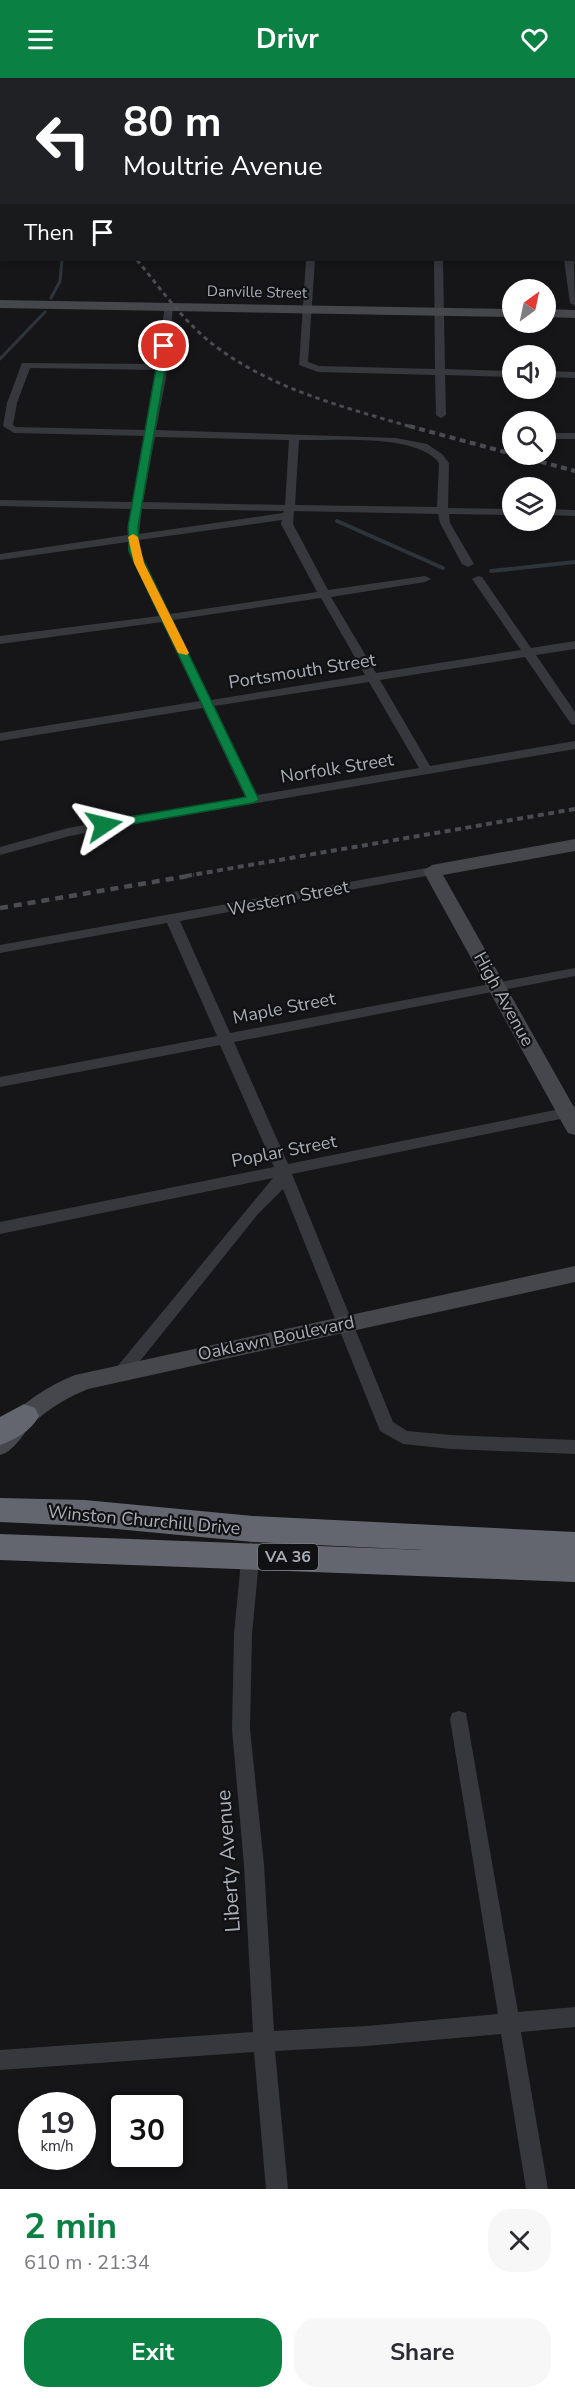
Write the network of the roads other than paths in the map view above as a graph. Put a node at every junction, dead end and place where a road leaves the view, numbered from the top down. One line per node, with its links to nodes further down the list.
1 (310, 261): 7 (street)
2 (439, 261): 8 (street)
3 (569, 261): 4 (street)
4 (575, 303)
5 (0, 304): 6 (street, Danville Street)
6 (168, 307): 7 (street, Danville Street); 12 (street)
7 (306, 309): 8 (street, Danville Street); 13 (street)
8 (439, 311): 9 (street, Danville Street); 13 (street)
9 (502, 313)
10 (556, 313): 11 (street)
11 (575, 314)
12 (162, 367): 18 (street); 18 (street)
13 (441, 372): 14 (street); 17 (street)
14 (502, 374)
15 (556, 374): 16 (street)
16 (575, 375)
17 (441, 415)
18 (150, 434): 21 (street); 23 (street)
19 (556, 436): 20 (street)
20 (575, 436)
21 (294, 437): 24 (street); 25 (street)
22 (0, 503): 23 (street)
23 (137, 506): 25 (street); 29 (street)
24 (442, 511): 25 (street); 26 (street); 31 (street)
25 (288, 512): 29 (street); 34 (street)
26 (502, 512)
27 (556, 512): 28 (street)
28 (575, 513)
29 (133, 539): 30 (street); 35 (street)
30 (0, 557)
31 (468, 564)
32 (425, 579): 34 (street)
33 (478, 579): 38 (street)
34 (324, 594): 35 (street); 39 (street)
35 (167, 618): 36 (street); 40 (street)
36 (0, 640)
37 (575, 645): 38 (street, Portsmouth Street)
38 (529, 653): 39 (street, Portsmouth Street); 41 (street)
39 (372, 678): 40 (street, Portsmouth Street); 44 (street)
40 (207, 705): 42 (street, Portsmouth Street); 45 (street)
41 (575, 722)
42 (0, 737)
43 (575, 746): 44 (street, Norfolk Street)
44 (427, 771): 45 (street, Norfolk Street)
45 (253, 800): 47 (street, Norfolk Street)
46 (575, 845): 48 (street, Western Street)
47 (0, 851)
48 (432, 871): 49 (street, Western Street); 52 (street, High Avenue)
49 (173, 920): 50 (street, Western Street); 53 (street)
50 (0, 950)
51 (575, 972): 52 (street, Maple Street)
52 (498, 988): 53 (street, Maple Street); 55 (street, High Avenue)
53 (223, 1040): 54 (street, Maple Street); 56 (street)
54 (0, 1082)
55 (572, 1117): 56 (street, Poplar Street)
56 (283, 1172): 57 (street, Poplar Street); 59 (street); 60 (street)
57 (0, 1228)
58 (575, 1274): 59 (street, Oaklawn Boulevard)
59 (345, 1323): 60 (street, Oaklawn Boulevard); 64 (street)
60 (122, 1372): 61 (street, Oaklawn Boulevard)
61 (24, 1416): 62 (highway); 63 (street, Oaklawn Boulevard)
62 (0, 1433)
63 (0, 1446)
64 (575, 1447)
65 (0, 1510): 66 (highway, Winston Churchill Drive / VA 36)
66 (252, 1542): 67 (highway, Winston Churchill Drive / VA 36); 68 (highway, Winston Churchill Drive / VA 36); 69 (highway, Winston Churchill Drive / VA 36); 73 (street, Liberty Avenue)
67 (575, 1545)
68 (0, 1547)
69 (575, 1569)
70 (459, 1719): 72 (street)
71 (575, 2017): 72 (street)
72 (509, 2022): 73 (street); 76 (street)
73 (264, 2042): 74 (street); 75 (street, Liberty Avenue)
74 (0, 2060)
75 (277, 2189)
76 (537, 2189)

